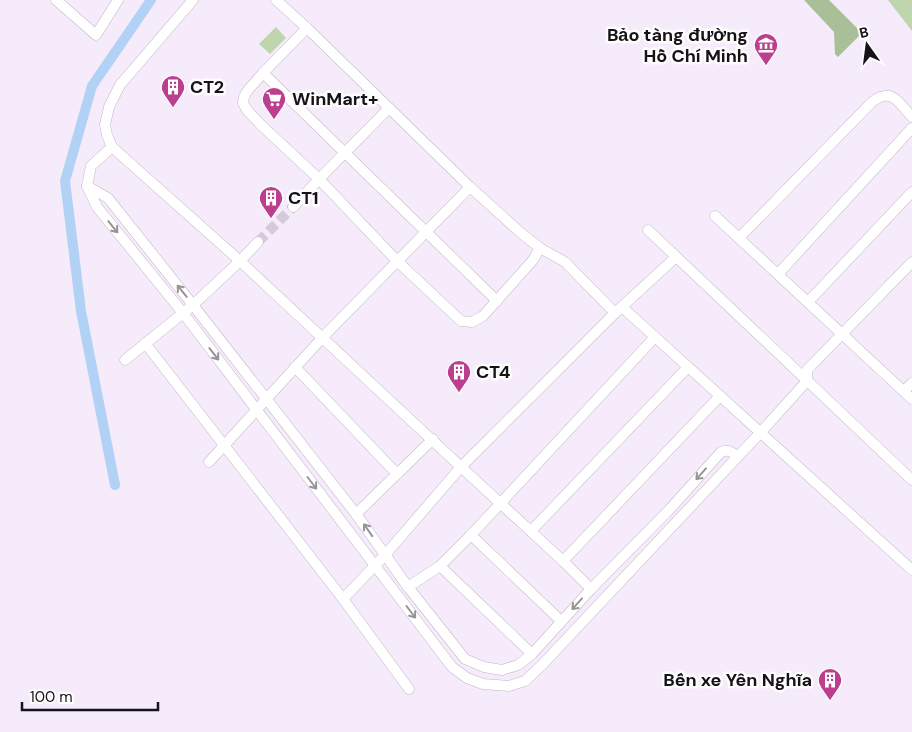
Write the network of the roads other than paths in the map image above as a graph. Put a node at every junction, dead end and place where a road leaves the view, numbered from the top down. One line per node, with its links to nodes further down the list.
1 (56, 0): 2 (street)
2 (118, 0)
3 (193, 0): 10 (street)
4 (276, 0): 5 (street)
5 (307, 28): 6 (street); 7 (street)
6 (263, 73): 11 (street); 12 (street)
7 (389, 108): 11 (street); 14 (street)
8 (912, 117): 20 (street)
9 (912, 128): 28 (street)
10 (112, 147): 13 (street); 24 (street)
11 (345, 153): 12 (street); 19 (street)
12 (319, 179): 16 (street); 25 (street)
13 (87, 186): 31 (street, one-way to 13); 33 (street, one-way to 33)
14 (470, 187): 19 (street); 22 (street)
15 (912, 192): 30 (street)
16 (293, 208)
17 (715, 216): 20 (street)
18 (648, 230): 23 (street)
19 (426, 232): 25 (street); 29 (street)
20 (739, 238): 28 (street)
21 (258, 242): 24 (street)
22 (540, 248): 29 (street); 32 (street)
23 (676, 257): 32 (street); 41 (street)
24 (240, 260): 31 (street); 35 (street)
25 (397, 261): 29 (street); 35 (street)
26 (912, 262): 27 (street)
27 (908, 273): 34 (street)
28 (778, 274): 30 (street)
29 (497, 301)
30 (808, 302): 34 (street)
31 (193, 305): 33 (street); 45 (street)
32 (618, 310): 36 (street); 52 (street)
33 (182, 314): 37 (street); 46 (street, one-way to 46)
34 (841, 334): 41 (street); 43 (street)
35 (323, 337): 39 (street); 48 (street)
36 (655, 337): 40 (street); 55 (street)
37 (145, 343): 38 (street); 49 (street)
38 (125, 360)
39 (295, 367): 45 (street); 53 (street)
40 (688, 367): 44 (street); 57 (street)
41 (807, 381): 47 (street); 54 (street)
42 (912, 383): 43 (street)
43 (908, 395)
44 (720, 396): 47 (street); 60 (street)
45 (266, 399): 46 (street); 56 (street)
46 (257, 410): 49 (street); 61 (street, one-way to 61)
47 (760, 433): 50 (street); 63 (street)
48 (433, 439): 52 (street); 53 (street)
49 (224, 446): 51 (street); 66 (street)
50 (737, 457): 61 (street, one-way to 50); 65 (street, one-way to 65)
51 (209, 462)
52 (461, 467): 55 (street); 59 (street)
53 (397, 474): 56 (street)
54 (912, 480)
55 (501, 503): 57 (street); 58 (street)
56 (356, 514): 59 (street, one-way to 56)
57 (531, 531): 60 (street)
58 (471, 535): 62 (street); 67 (street)
59 (385, 554): 61 (street); 64 (street)
60 (564, 561): 65 (street)
61 (375, 565): 66 (street)
62 (440, 566): 64 (street); 68 (street)
63 (912, 570)
64 (408, 588): 68 (street)
65 (590, 588): 67 (street, one-way to 67)
66 (343, 599): 69 (street)
67 (561, 621): 68 (street)
68 (532, 654)
69 (409, 689)

